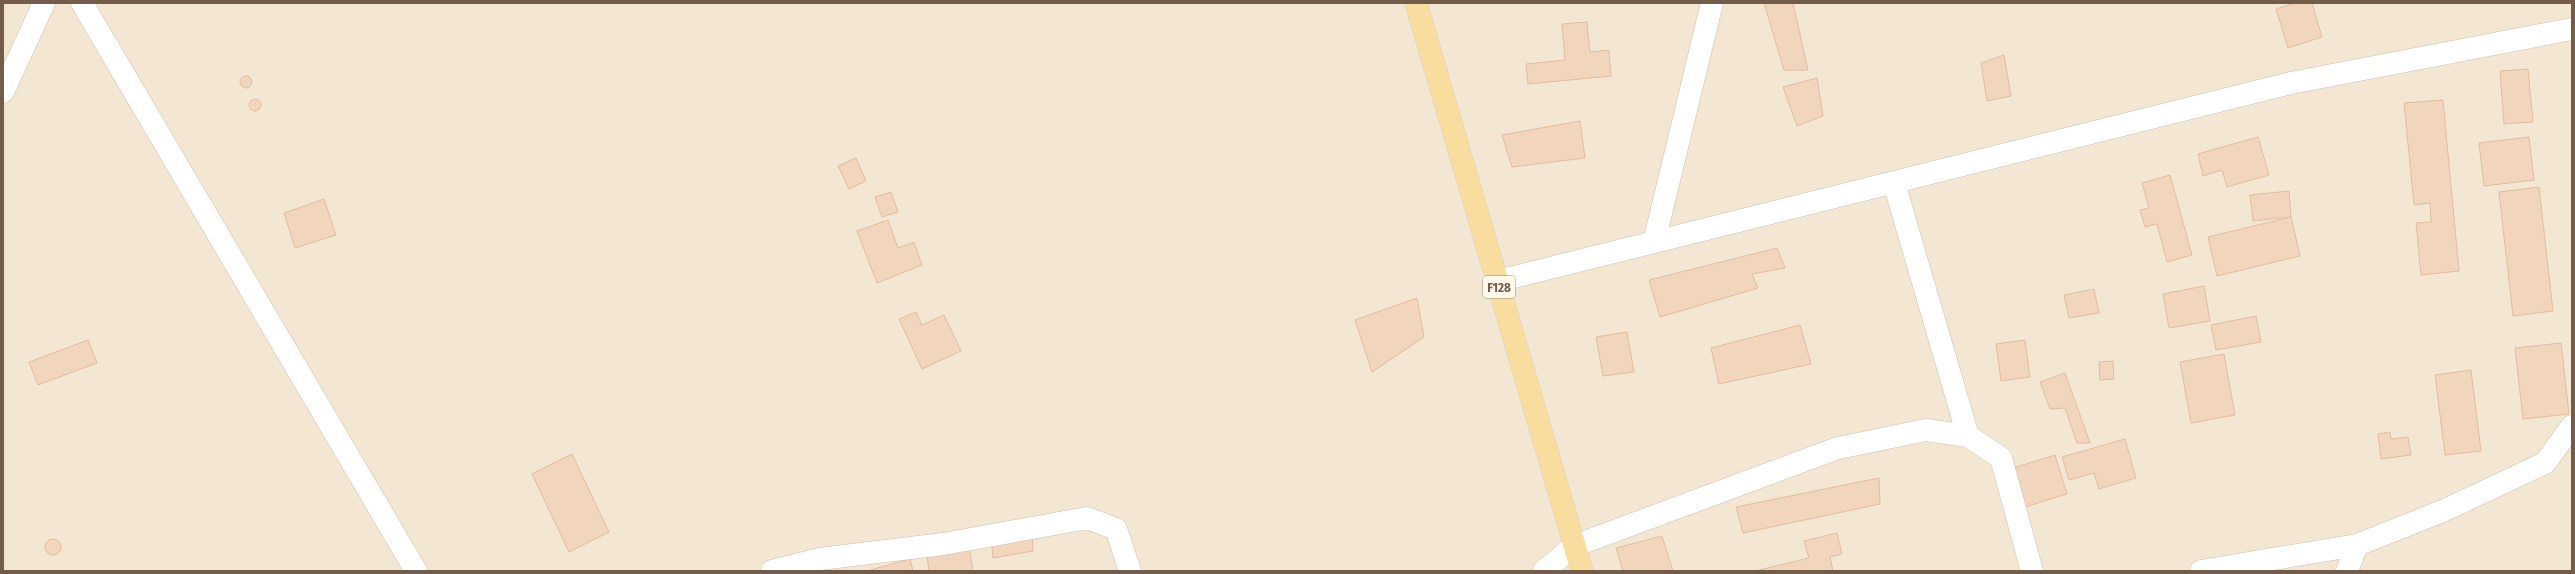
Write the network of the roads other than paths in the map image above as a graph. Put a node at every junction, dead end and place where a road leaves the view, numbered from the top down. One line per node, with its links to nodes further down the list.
1 (44, 3): 6 (street)
2 (82, 3): 14 (street)
3 (1416, 3): 9 (main road, F128)
4 (1712, 3): 8 (street)
5 (2572, 29): 7 (street)
6 (3, 92)
7 (1894, 183): 8 (street); 11 (street)
8 (1654, 242): 9 (street)
9 (1498, 281): 12 (main road, F128)
10 (2572, 426): 13 (street)
11 (1968, 436): 12 (street); 19 (street)
12 (1574, 546): 17 (street); 18 (main road, F128)
13 (2357, 546): 20 (street); 21 (street)
14 (416, 571)
15 (772, 571): 16 (street)
16 (1130, 571)
17 (1544, 571)
18 (1582, 571)
19 (2032, 571)
20 (2201, 571)
21 (2347, 571)

